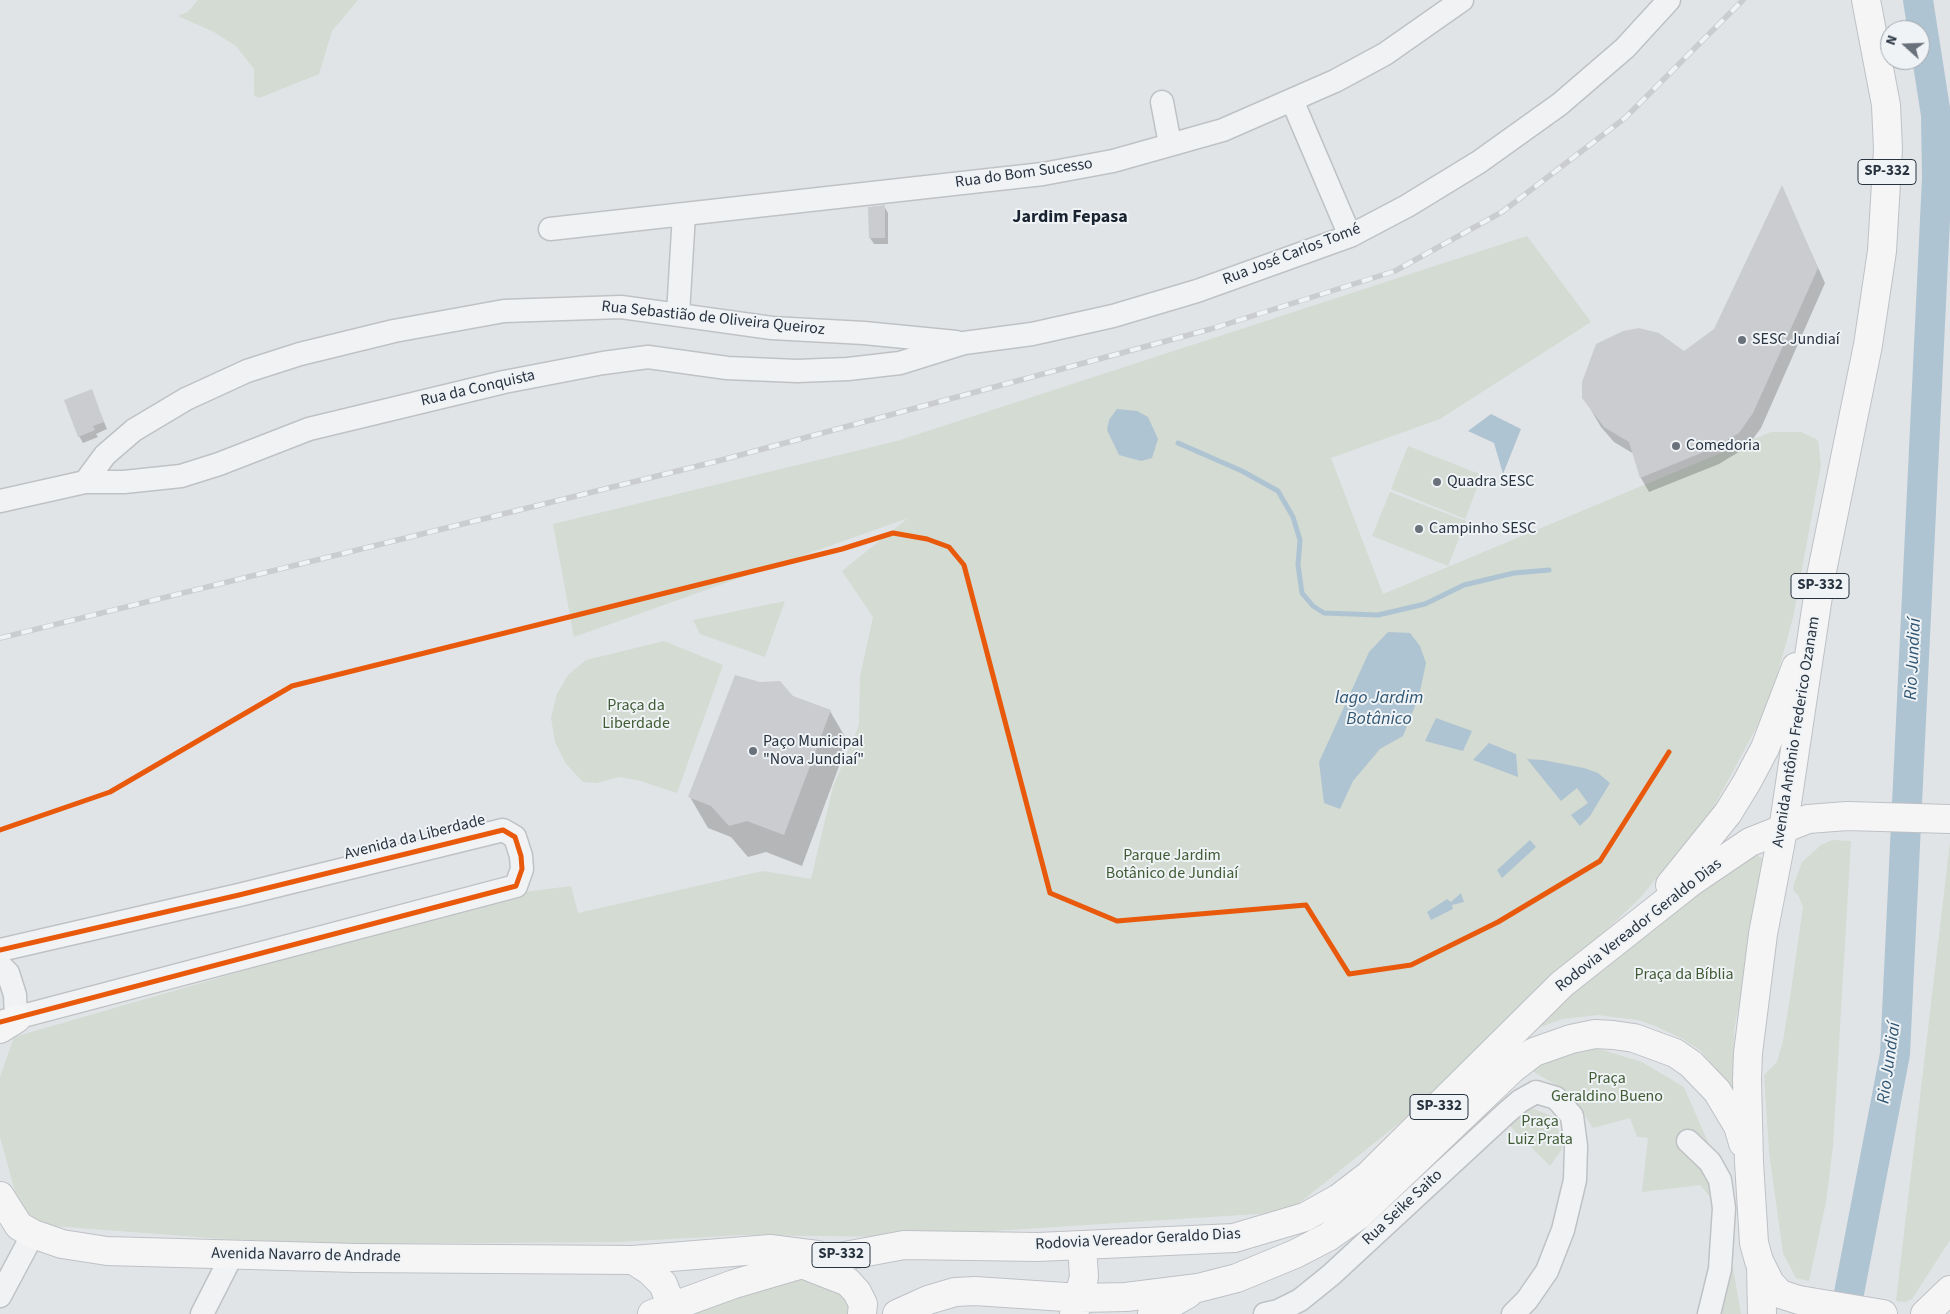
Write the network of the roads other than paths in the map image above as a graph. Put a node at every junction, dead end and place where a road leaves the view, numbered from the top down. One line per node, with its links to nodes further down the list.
1 (1462, 0): 4 (street, Rua do Bom Sucesso)
2 (1669, 0): 9 (street, Rua José Carlos Tomé)
3 (1866, 0): 14 (main road, Avenida Antônio Frederico Ozanam / SP-332)
4 (1292, 100): 6 (street, Rua do Bom Sucesso); 9 (street)
5 (1162, 102): 6 (street)
6 (1170, 144): 7 (street, Rua do Bom Sucesso)
7 (684, 214): 8 (street, Rua do Bom Sucesso); 10 (street)
8 (550, 230)
9 (1350, 236): 11 (street, Rua José Carlos Tomé)
10 (678, 314): 11 (street, Rua Sebastião de Oliveira Queiroz); 12 (street, Rua Sebastião de Oliveira Queiroz)
11 (964, 342): 12 (street, Rua da Conquista)
12 (85, 482): 13 (street, Rua da Conquista)
13 (0, 501)
14 (1821, 576): 16 (main road, Avenida Antônio Frederico Ozanam / SP-332); 17 (main road)
15 (1948, 819): 16 (main road, Rodovia Vereador Geraldo Dias)
16 (1783, 830): 17 (main road, Rodovia Vereador Geraldo Dias / SP-332); 22 (main road, Avenida Antônio Frederico Ozanam)
17 (1632, 928): 25 (main road, Rodovia Vereador Geraldo Dias / SP-332)
18 (0, 950): 20 (street, Avenida da Liberdade)
19 (0, 965): 20 (street)
20 (5, 1023)
21 (1688, 1141): 42 (street)
22 (1749, 1162): 29 (main road, Avenida Antônio Frederico Ozanam / SP-332); 31 (main road, SP-332)
23 (0, 1196): 24 (main road, Avenida Navarro de Andrade)
24 (33, 1234): 26 (main road, Avenida Navarro de Andrade); 33 (street)
25 (1082, 1245): 27 (main road, Rodovia Vereador Geraldo Dias / SP-332); 34 (main road)
26 (232, 1255): 28 (main road, Avenida Navarro de Andrade); 38 (street)
27 (831, 1257): 28 (main road, Avenida Navarro de Andrade); 30 (main road, Rodovia Vereador Geraldo Dias / SP-332)
28 (633, 1260): 36 (main road)
29 (1760, 1262): 43 (main road); 44 (main road, Avenida Antônio Frederico Ozanam / SP-332)
30 (802, 1264): 36 (main road, Rodovia Vereador Geraldo Dias / SP-332); 39 (main road)
31 (1198, 1288): 34 (main road, SP-332); 41 (main road)
32 (1950, 1290): 45 (main road)
33 (0, 1296)
34 (1077, 1306): 40 (main road, SP-332)
35 (1527, 1309): 37 (street, Rua Seike Saito)
36 (665, 1312)
37 (1274, 1313)
38 (202, 1314)
39 (862, 1314)
40 (897, 1314)
41 (1152, 1314)
42 (1709, 1314)
43 (1762, 1314)
44 (1883, 1314)
45 (1925, 1314)

